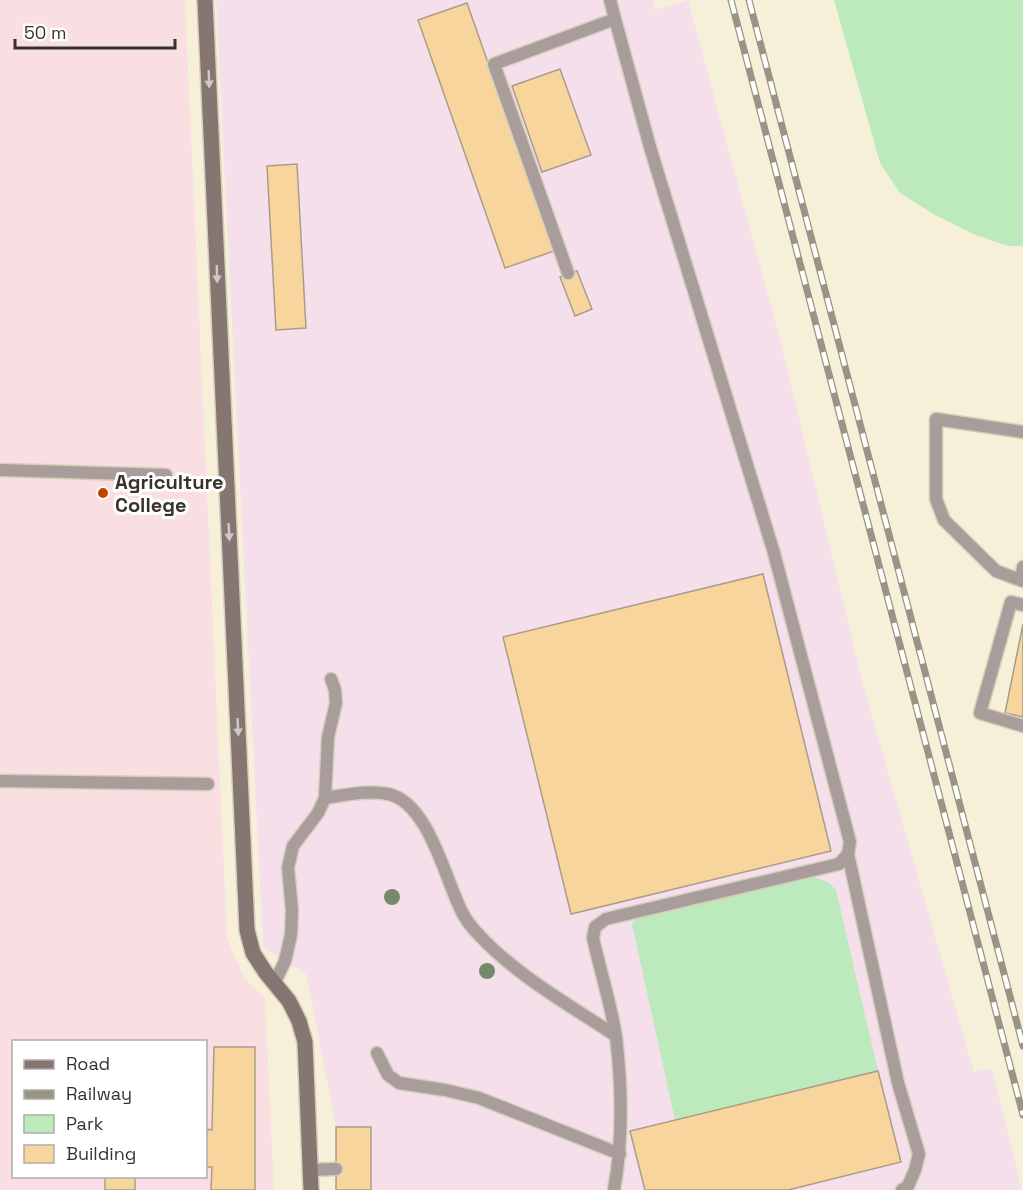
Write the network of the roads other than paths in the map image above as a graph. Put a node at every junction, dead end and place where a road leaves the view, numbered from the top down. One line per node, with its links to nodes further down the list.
1 (205, 0): 17 (main road, one-way to 17)
2 (610, 0): 3 (lane)
3 (615, 19): 4 (lane); 16 (lane)
4 (568, 273)
5 (1023, 432): 9 (lane)
6 (0, 470): 7 (lane)
7 (166, 476)
8 (1023, 567): 9 (lane)
9 (1022, 581)
10 (1023, 605): 12 (lane)
11 (331, 679): 15 (lane)
12 (1023, 726)
13 (0, 781): 14 (lane)
14 (208, 784)
15 (325, 798): 17 (lane); 18 (lane)
16 (848, 854): 18 (lane); 25 (lane)
17 (274, 984): 22 (main road)
18 (616, 1036): 20 (lane)
19 (376, 1053): 20 (lane)
20 (620, 1154): 24 (lane)
21 (336, 1169): 22 (lane)
22 (309, 1170): 23 (main road)
23 (310, 1190)
24 (614, 1190)
25 (902, 1190)

